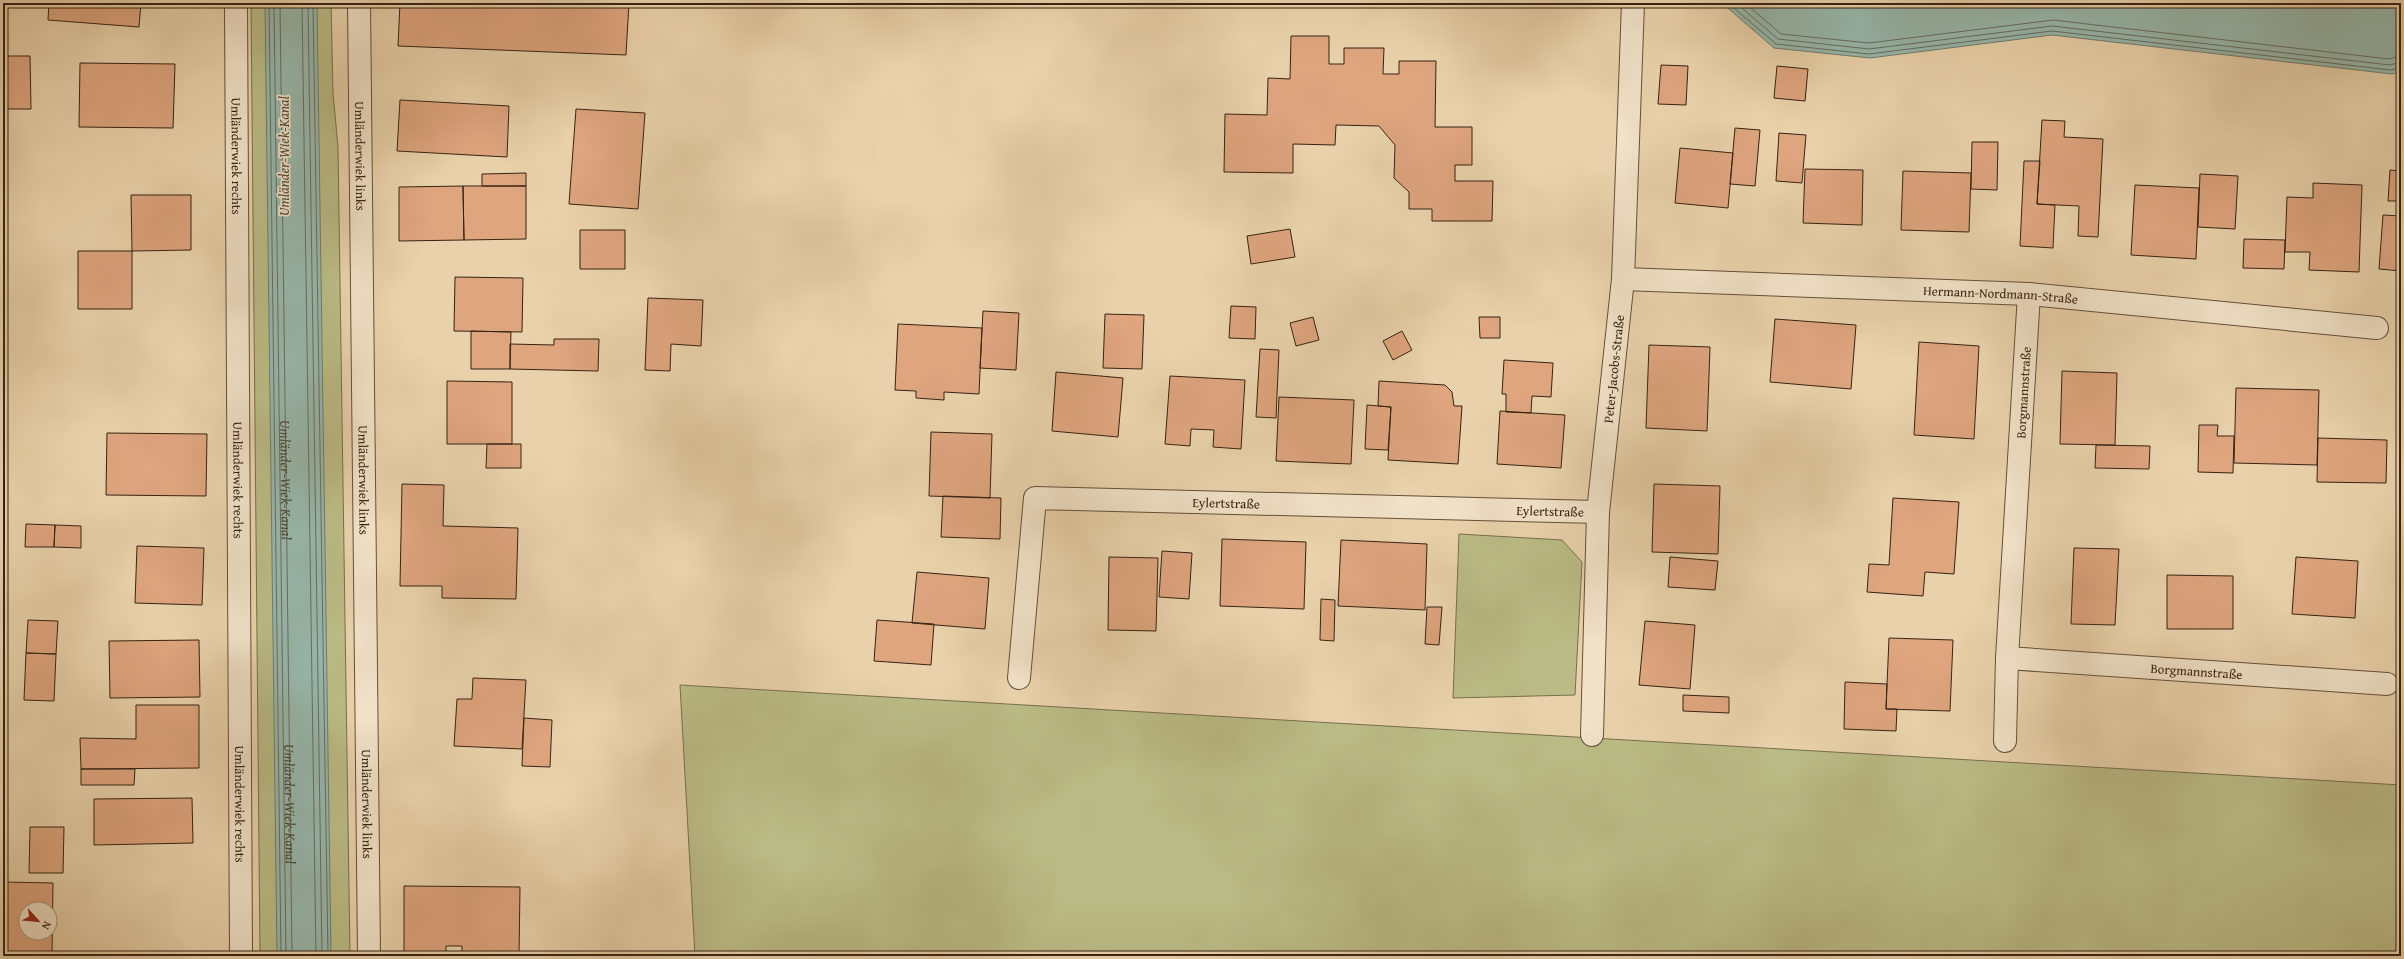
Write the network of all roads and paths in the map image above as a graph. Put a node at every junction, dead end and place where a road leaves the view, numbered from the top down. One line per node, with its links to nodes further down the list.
1 (236, 3): 13 (street, Umländerwiek rechts)
2 (359, 3): 14 (street, Umländerwiek links)
3 (1633, 7): 4 (street, Peter-Jacobs-Straße)
4 (1622, 278): 5 (street, Hermann-Nordmann-Straße); 7 (street, Peter-Jacobs-Straße)
5 (2029, 294): 6 (street, Hermann-Nordmann-Straße); 8 (street, Borgmannstraße)
6 (2377, 328)
7 (1598, 512): 9 (street, Eylertstraße); 11 (street, Peter-Jacobs-Straße)
8 (2007, 658): 10 (street, Borgmannstraße); 12 (street, Borgmannstraße)
9 (1019, 678)
10 (2387, 684)
11 (1592, 735)
12 (2005, 741)
13 (242, 956)
14 (369, 956)

